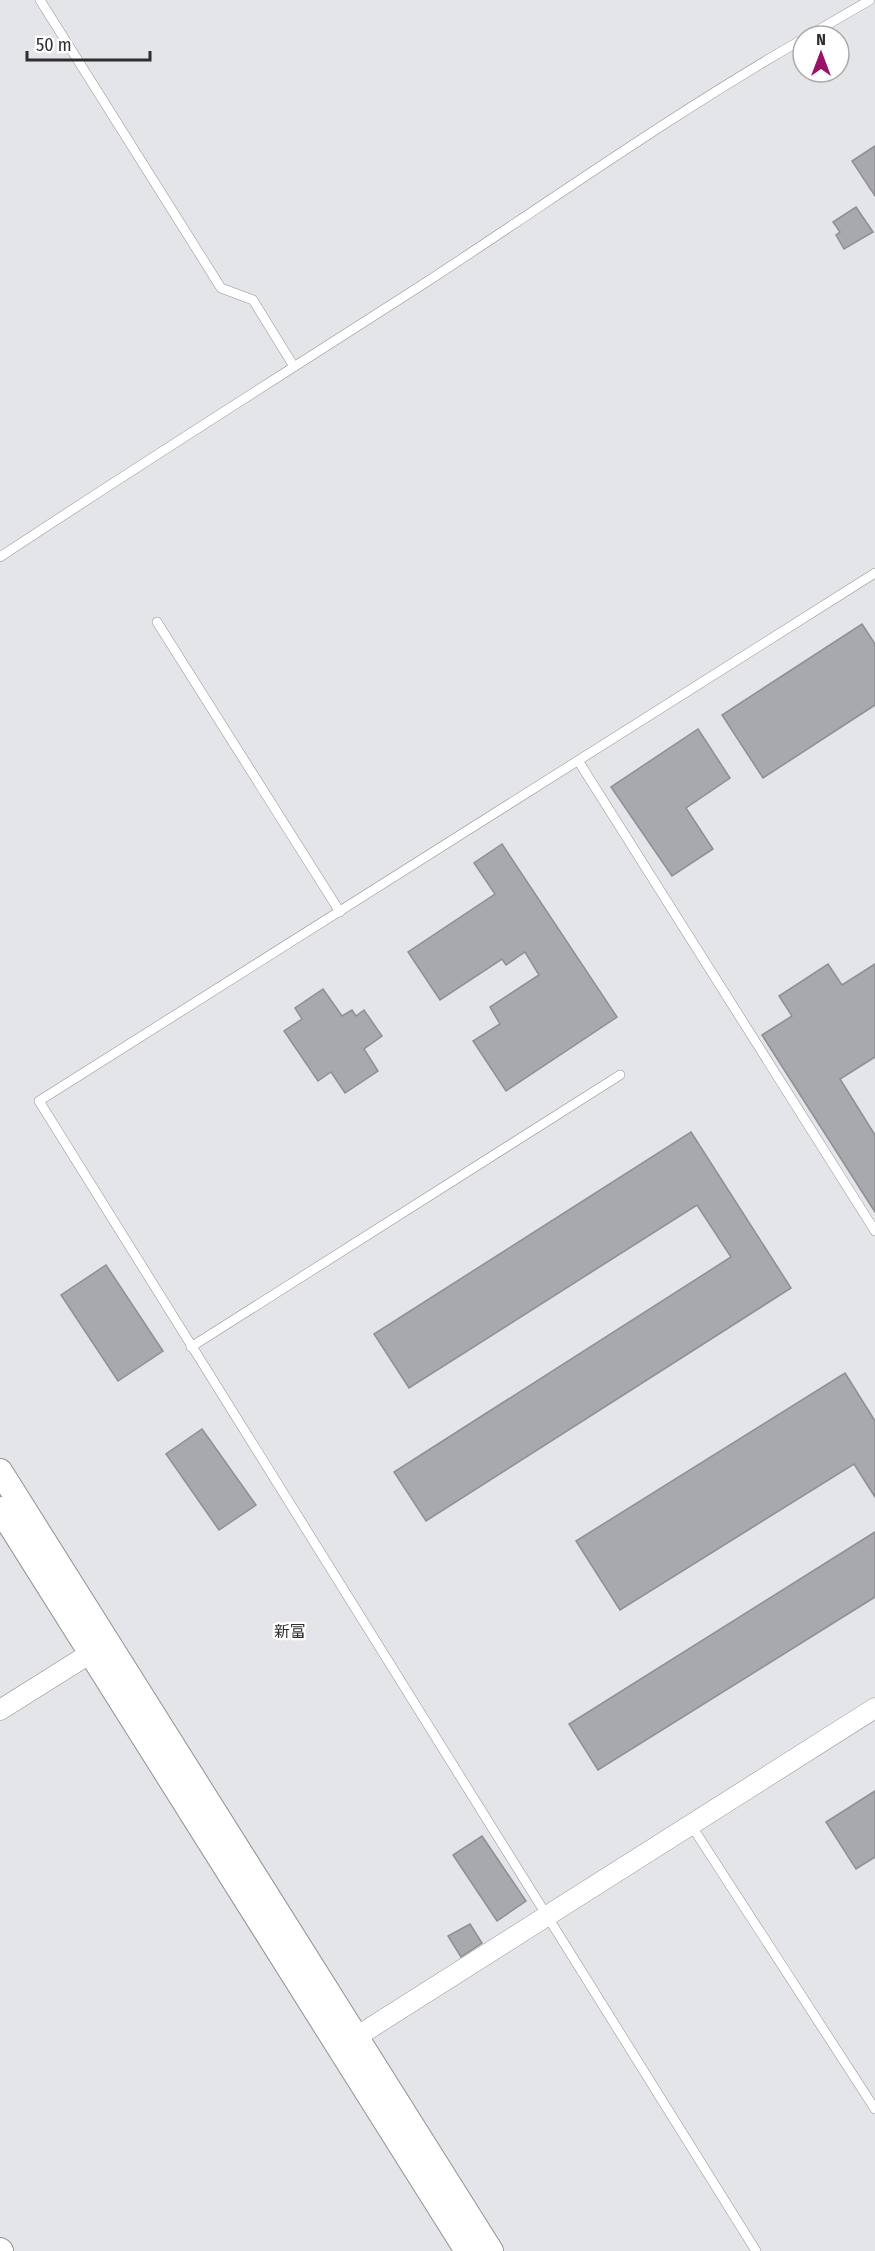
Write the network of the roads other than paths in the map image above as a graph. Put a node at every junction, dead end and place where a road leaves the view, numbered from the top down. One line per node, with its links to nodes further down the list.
1 (40, 0): 5 (lane)
2 (870, 0): 3 (lane)
3 (829, 24)
4 (791, 47): 5 (lane)
5 (293, 365): 6 (lane)
6 (0, 556)
7 (875, 573): 9 (lane)
8 (157, 622): 10 (lane)
9 (579, 762): 10 (lane); 12 (lane)
10 (340, 912): 13 (lane)
11 (620, 1075): 13 (lane)
12 (875, 1231)
13 (190, 1347): 20 (lane)
14 (0, 1471): 16 (street)
15 (0, 1509): 16 (street)
16 (99, 1648): 18 (street); 21 (street)
17 (875, 1708): 19 (street)
18 (0, 1710)
19 (691, 1825): 20 (street); 22 (lane)
20 (546, 1916): 21 (street); 25 (lane)
21 (348, 2042): 23 (street); 24 (street)
22 (875, 2109)
23 (467, 2251)
24 (491, 2251)
25 (756, 2251)

